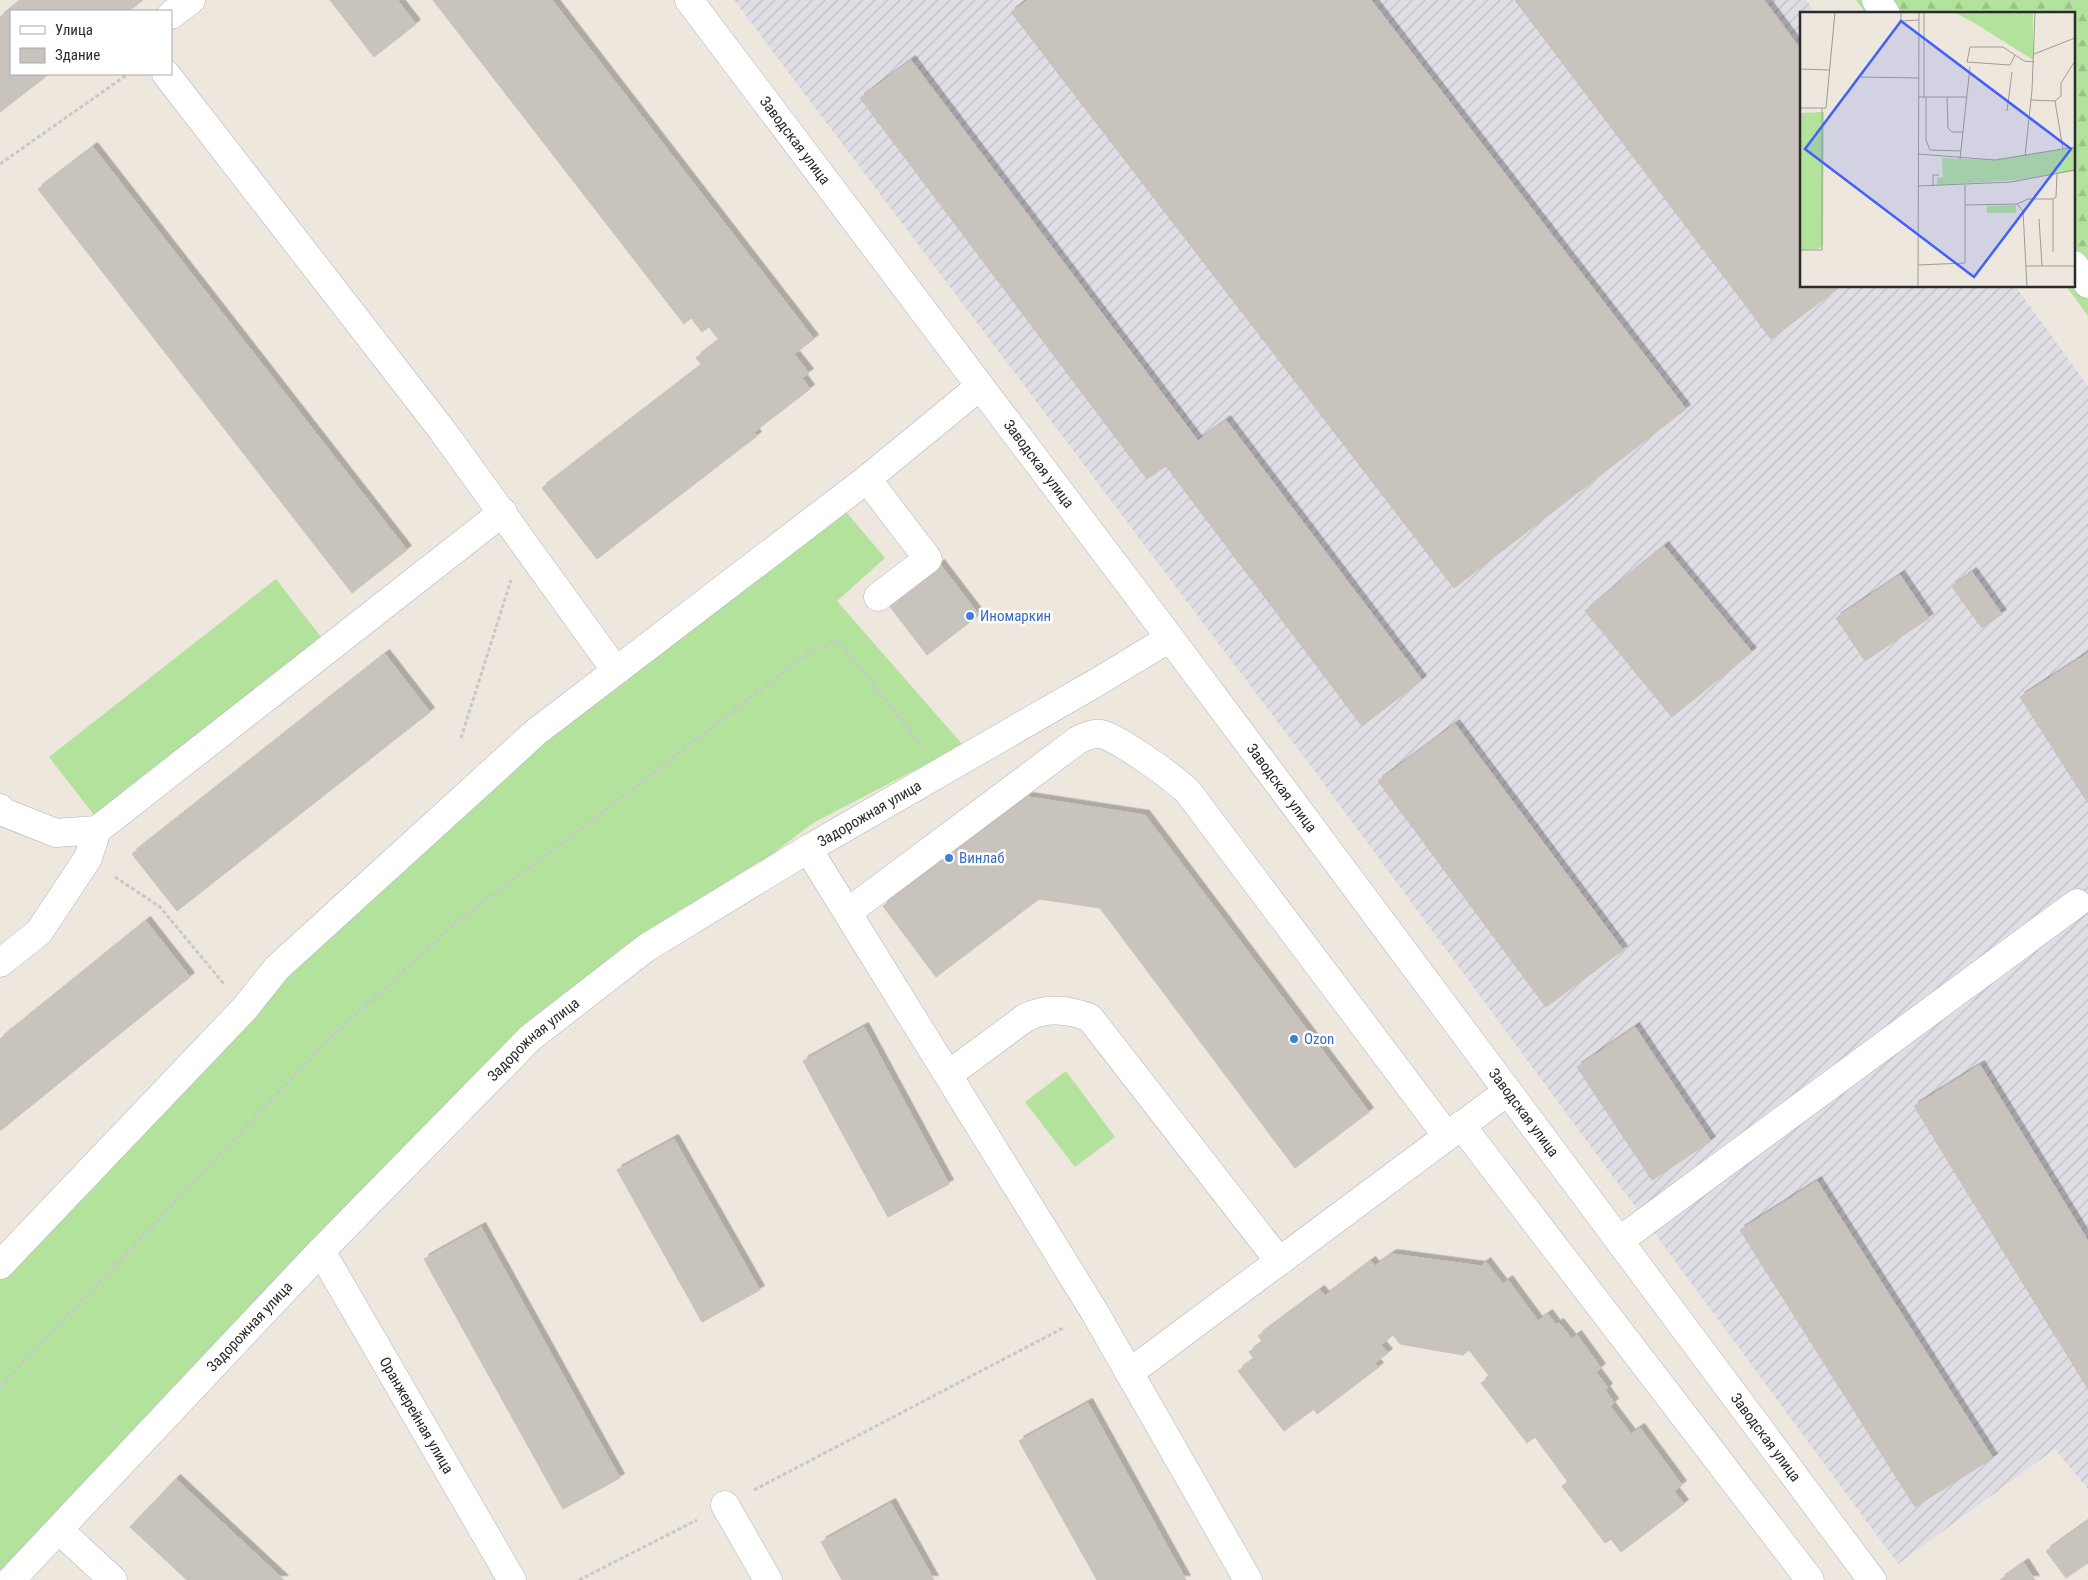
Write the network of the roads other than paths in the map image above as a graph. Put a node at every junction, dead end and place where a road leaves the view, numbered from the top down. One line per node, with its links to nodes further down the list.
1 (191, 0): 5 (street)
2 (689, 0): 9 (street, Заводская улица)
3 (1876, 0): 4 (street)
4 (1885, 12)
5 (172, 14)
6 (167, 75): 11 (street)
7 (2076, 268): 8 (street)
8 (2088, 284)
9 (979, 387): 10 (street); 13 (street, Заводская улица)
10 (867, 479): 12 (street); 14 (street)
11 (503, 512): 14 (street); 16 (street)
12 (878, 598)
13 (1170, 638): 17 (street, Задорожная улица); 22 (street, Заводская улица)
14 (616, 671): 27 (street)
15 (0, 808): 16 (street)
16 (98, 830): 20 (street)
17 (808, 849): 19 (street); 25 (street, Задорожная улица)
18 (2077, 902): 24 (street)
19 (848, 912): 21 (street); 23 (street)
20 (0, 963)
21 (948, 1075): 26 (street); 28 (street)
22 (1508, 1091): 23 (street); 24 (street, Заводская улица)
23 (1454, 1130): 26 (street); 36 (street)
24 (1619, 1241): 37 (street, Заводская улица)
25 (320, 1251): 30 (street, Задорожная улица); 33 (street, Оранжерейная улица)
26 (1279, 1261): 28 (street)
27 (0, 1265)
28 (1129, 1373): 35 (street)
29 (726, 1505): 34 (street)
30 (59, 1530): 31 (street, Задорожная улица); 32 (street)
31 (11, 1580)
32 (113, 1580)
33 (512, 1580)
34 (768, 1580)
35 (1248, 1580)
36 (1810, 1580)
37 (1872, 1580)

